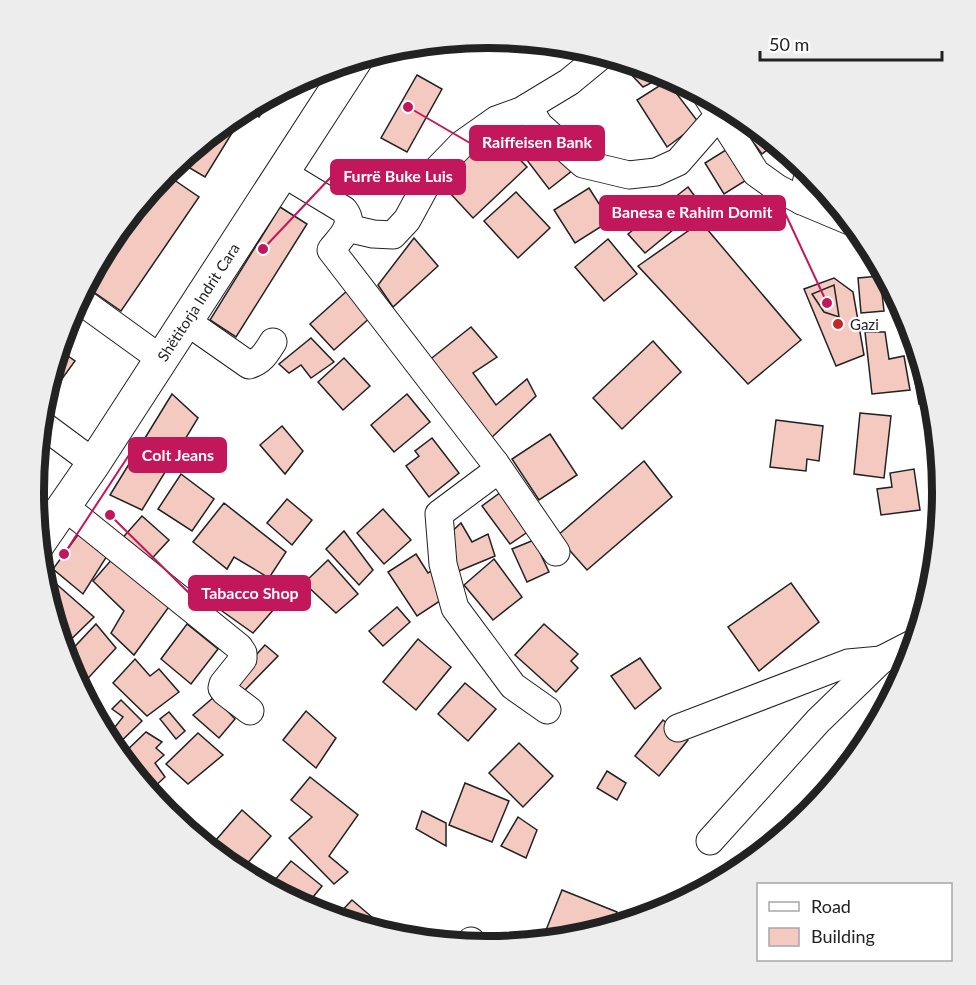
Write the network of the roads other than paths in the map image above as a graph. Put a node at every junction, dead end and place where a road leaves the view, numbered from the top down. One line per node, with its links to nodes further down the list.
1 (594, 61): 3 (street)
2 (348, 71): 6 (main road, Shëtitorja Indrit Cara)
3 (528, 107): 4 (street); 10 (street)
4 (711, 109)
5 (718, 113): 8 (street)
6 (283, 174): 10 (street); 12 (main road, Shëtitorja Indrit Cara)
7 (806, 183): 8 (street)
8 (802, 201): 9 (street)
9 (835, 215)
10 (347, 228): 17 (street)
11 (85, 304): 14 (street)
12 (186, 321): 13 (street); 14 (main road, Shëtitorja Indrit Cara)
13 (273, 342)
14 (161, 359): 16 (main road, Shëtitorja Indrit Cara)
15 (48, 429): 16 (street)
16 (94, 463): 18 (main road, Shëtitorja Indrit Cara)
17 (495, 463): 20 (street); 23 (street)
18 (64, 506): 19 (main road, Shëtitorja Indrit Cara); 24 (street)
19 (45, 533)
20 (556, 552)
21 (904, 648): 22 (street)
22 (881, 660): 25 (street); 26 (street)
23 (547, 710)
24 (250, 711)
25 (678, 728)
26 (710, 841)

